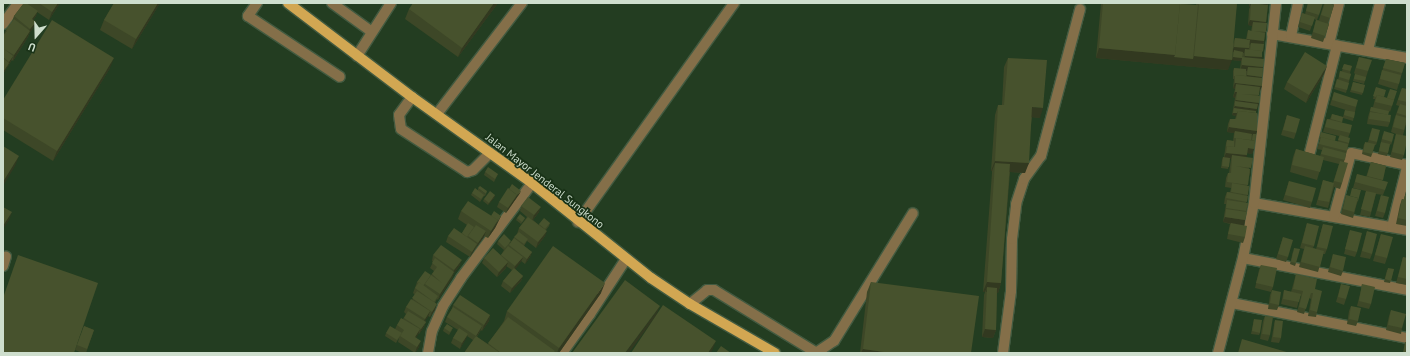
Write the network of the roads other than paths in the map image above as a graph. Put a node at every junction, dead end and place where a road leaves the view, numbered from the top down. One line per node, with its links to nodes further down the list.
1 (18, 3): 13 (street)
2 (257, 3): 21 (street)
3 (288, 3): 19 (main road, Jalan Mayor Jenderal Sungkono)
4 (332, 3): 14 (street)
5 (391, 3): 14 (street)
6 (522, 3): 23 (street)
7 (734, 3): 31 (street)
8 (1276, 3): 15 (street)
9 (1298, 3): 16 (street)
10 (1339, 3): 17 (street)
11 (1380, 3): 18 (street)
12 (1080, 9): 44 (street)
13 (3, 24)
14 (372, 32): 19 (street)
15 (1272, 34): 16 (street); 28 (street)
16 (1291, 36): 17 (street)
17 (1333, 45): 18 (street); 25 (street)
18 (1368, 50): 20 (street)
19 (357, 56): 22 (main road, Jalan Mayor Jenderal Sungkono)
20 (1407, 58)
21 (340, 77)
22 (412, 97): 23 (main road, Jalan Mayor Jenderal Sungkono); 24 (street)
23 (437, 114): 24 (main road, Jalan Mayor Jenderal Sungkono)
24 (490, 153): 27 (main road, Jalan Mayor Jenderal Sungkono)
25 (1309, 156)
26 (1407, 166): 30 (street); 32 (street)
27 (532, 183): 31 (main road, Jalan Mayor Jenderal Sungkono); 40 (street)
28 (1254, 203): 30 (street); 34 (street)
29 (913, 213): 43 (street)
30 (1334, 216): 32 (street)
31 (578, 222): 35 (main road, Jalan Mayor Jenderal Sungkono)
32 (1392, 227): 33 (street)
33 (1407, 230)
34 (1243, 258): 36 (street); 38 (street)
35 (626, 259): 37 (main road, Jalan Mayor Jenderal Sungkono); 41 (street)
36 (1407, 290)
37 (690, 304): 42 (main road, Jalan Mayor Jenderal Sungkono); 43 (street)
38 (1232, 304): 39 (street); 45 (street)
39 (1407, 338)
40 (428, 353)
41 (562, 353)
42 (774, 353)
43 (816, 353)
44 (1003, 353)
45 (1218, 353)

